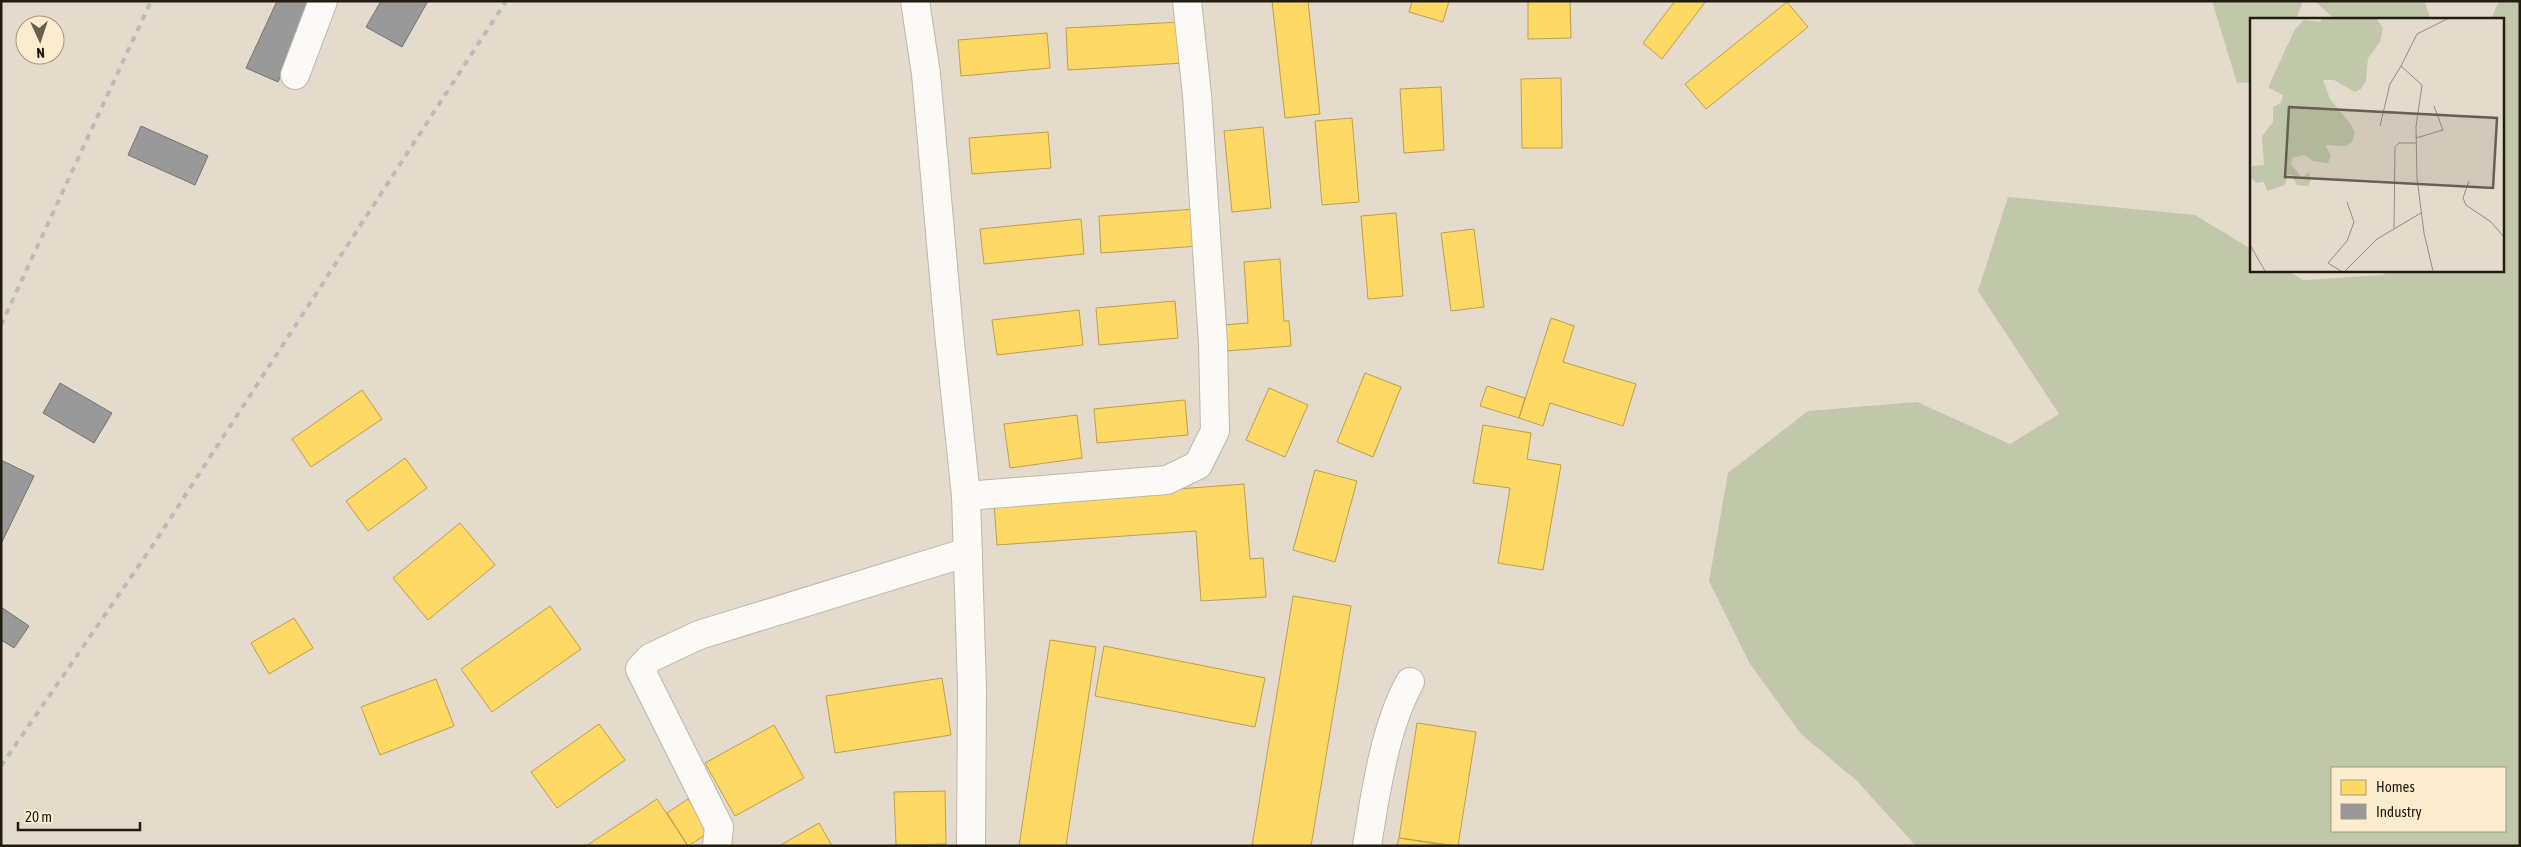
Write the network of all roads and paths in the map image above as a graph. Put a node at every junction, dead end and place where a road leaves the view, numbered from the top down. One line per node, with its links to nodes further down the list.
1 (323, 1): 4 (street)
2 (915, 1): 5 (street)
3 (1187, 1): 5 (street)
4 (295, 75)
5 (966, 496): 6 (street)
6 (968, 552): 8 (street); 9 (street)
7 (1410, 682): 10 (street)
8 (717, 846)
9 (971, 846)
10 (1367, 846)

